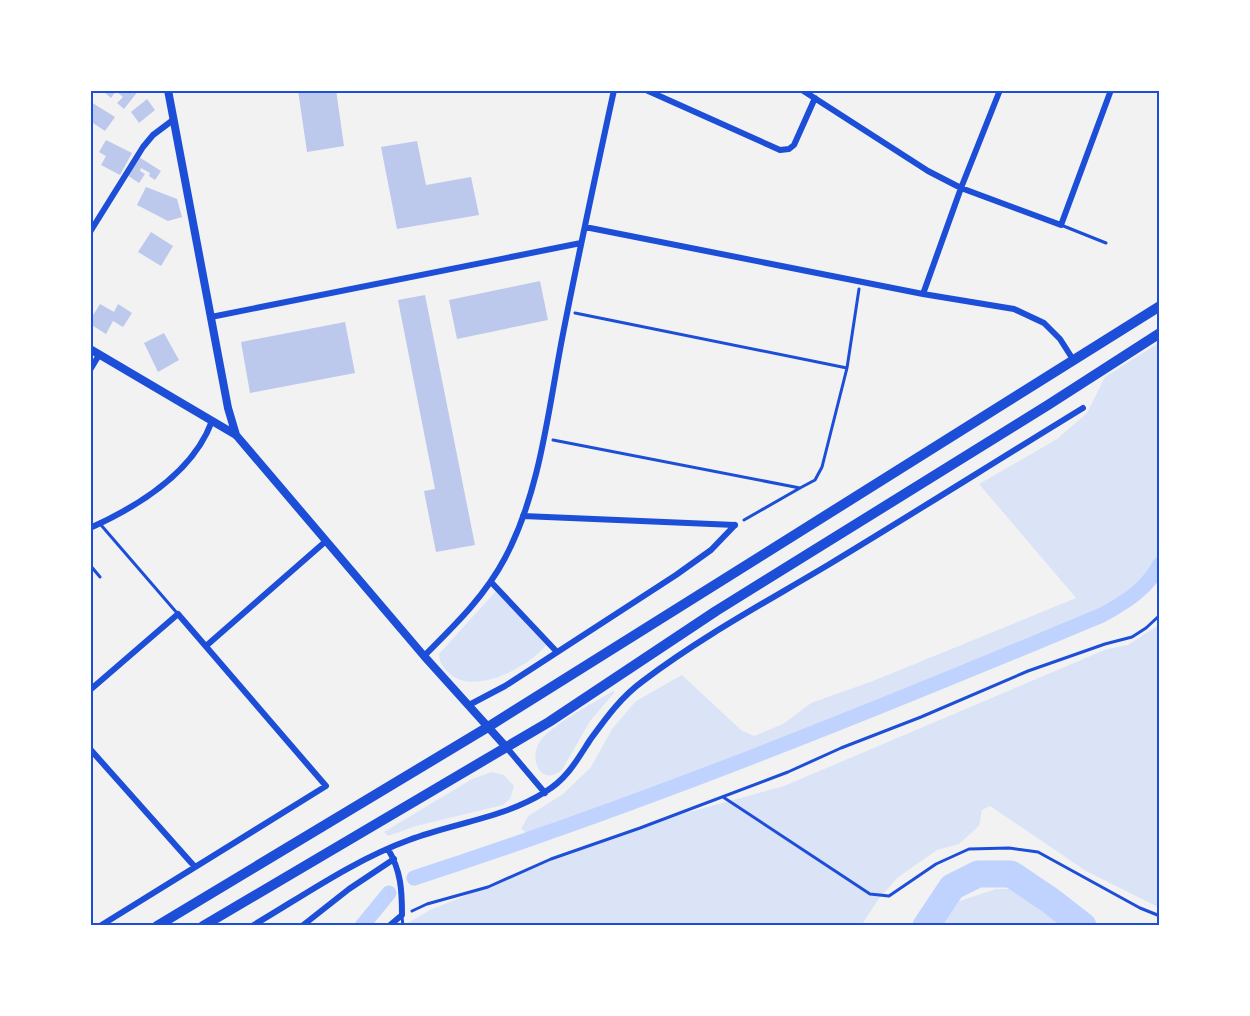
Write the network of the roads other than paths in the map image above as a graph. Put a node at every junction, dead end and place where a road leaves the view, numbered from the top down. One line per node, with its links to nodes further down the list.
1 (168, 90): 8 (street)
2 (614, 90): 11 (street)
3 (646, 90): 7 (street)
4 (802, 90): 7 (street)
5 (1111, 90): 10 (street)
6 (999, 91): 9 (street)
7 (815, 98): 9 (street)
8 (173, 120): 12 (street); 17 (street)
9 (961, 188): 10 (street); 15 (street)
10 (1061, 225): 14 (lane)
11 (585, 227): 13 (street); 15 (street)
12 (90, 232)
13 (581, 243): 17 (street); 26 (street)
14 (1106, 243)
15 (923, 294): 21 (street)
16 (1160, 306): 21 (main road)
17 (210, 317): 25 (street)
18 (1160, 333): 40 (main road)
19 (90, 349): 20 (street)
20 (99, 355): 22 (street); 24 (street)
21 (1074, 361): 39 (main road)
22 (90, 370)
23 (1083, 408): 42 (street)
24 (212, 421): 25 (street); 27 (street)
25 (236, 435): 29 (street)
26 (523, 516): 32 (street); 35 (street)
27 (100, 523): 28 (street); 33 (lane)
28 (90, 528)
29 (327, 541): 34 (street); 36 (street)
30 (90, 565): 31 (lane)
31 (100, 577)
32 (491, 582): 35 (street); 36 (street)
33 (178, 614): 34 (street); 37 (street)
34 (206, 646): 45 (street)
35 (557, 652): 38 (street)
36 (424, 656): 38 (street)
37 (90, 690)
38 (469, 705): 39 (street)
39 (488, 727): 40 (street); 48 (main road)
40 (507, 747): 42 (street); 49 (main road)
41 (90, 749): 45 (street)
42 (545, 793): 43 (street)
43 (388, 849): 44 (street); 50 (street)
44 (394, 860): 46 (street); 51 (street)
45 (195, 867): 47 (street)
46 (402, 915): 52 (street); 53 (lane)
47 (100, 926)
48 (157, 926)
49 (203, 926)
50 (252, 926)
51 (302, 926)
52 (389, 926)
53 (403, 926)

